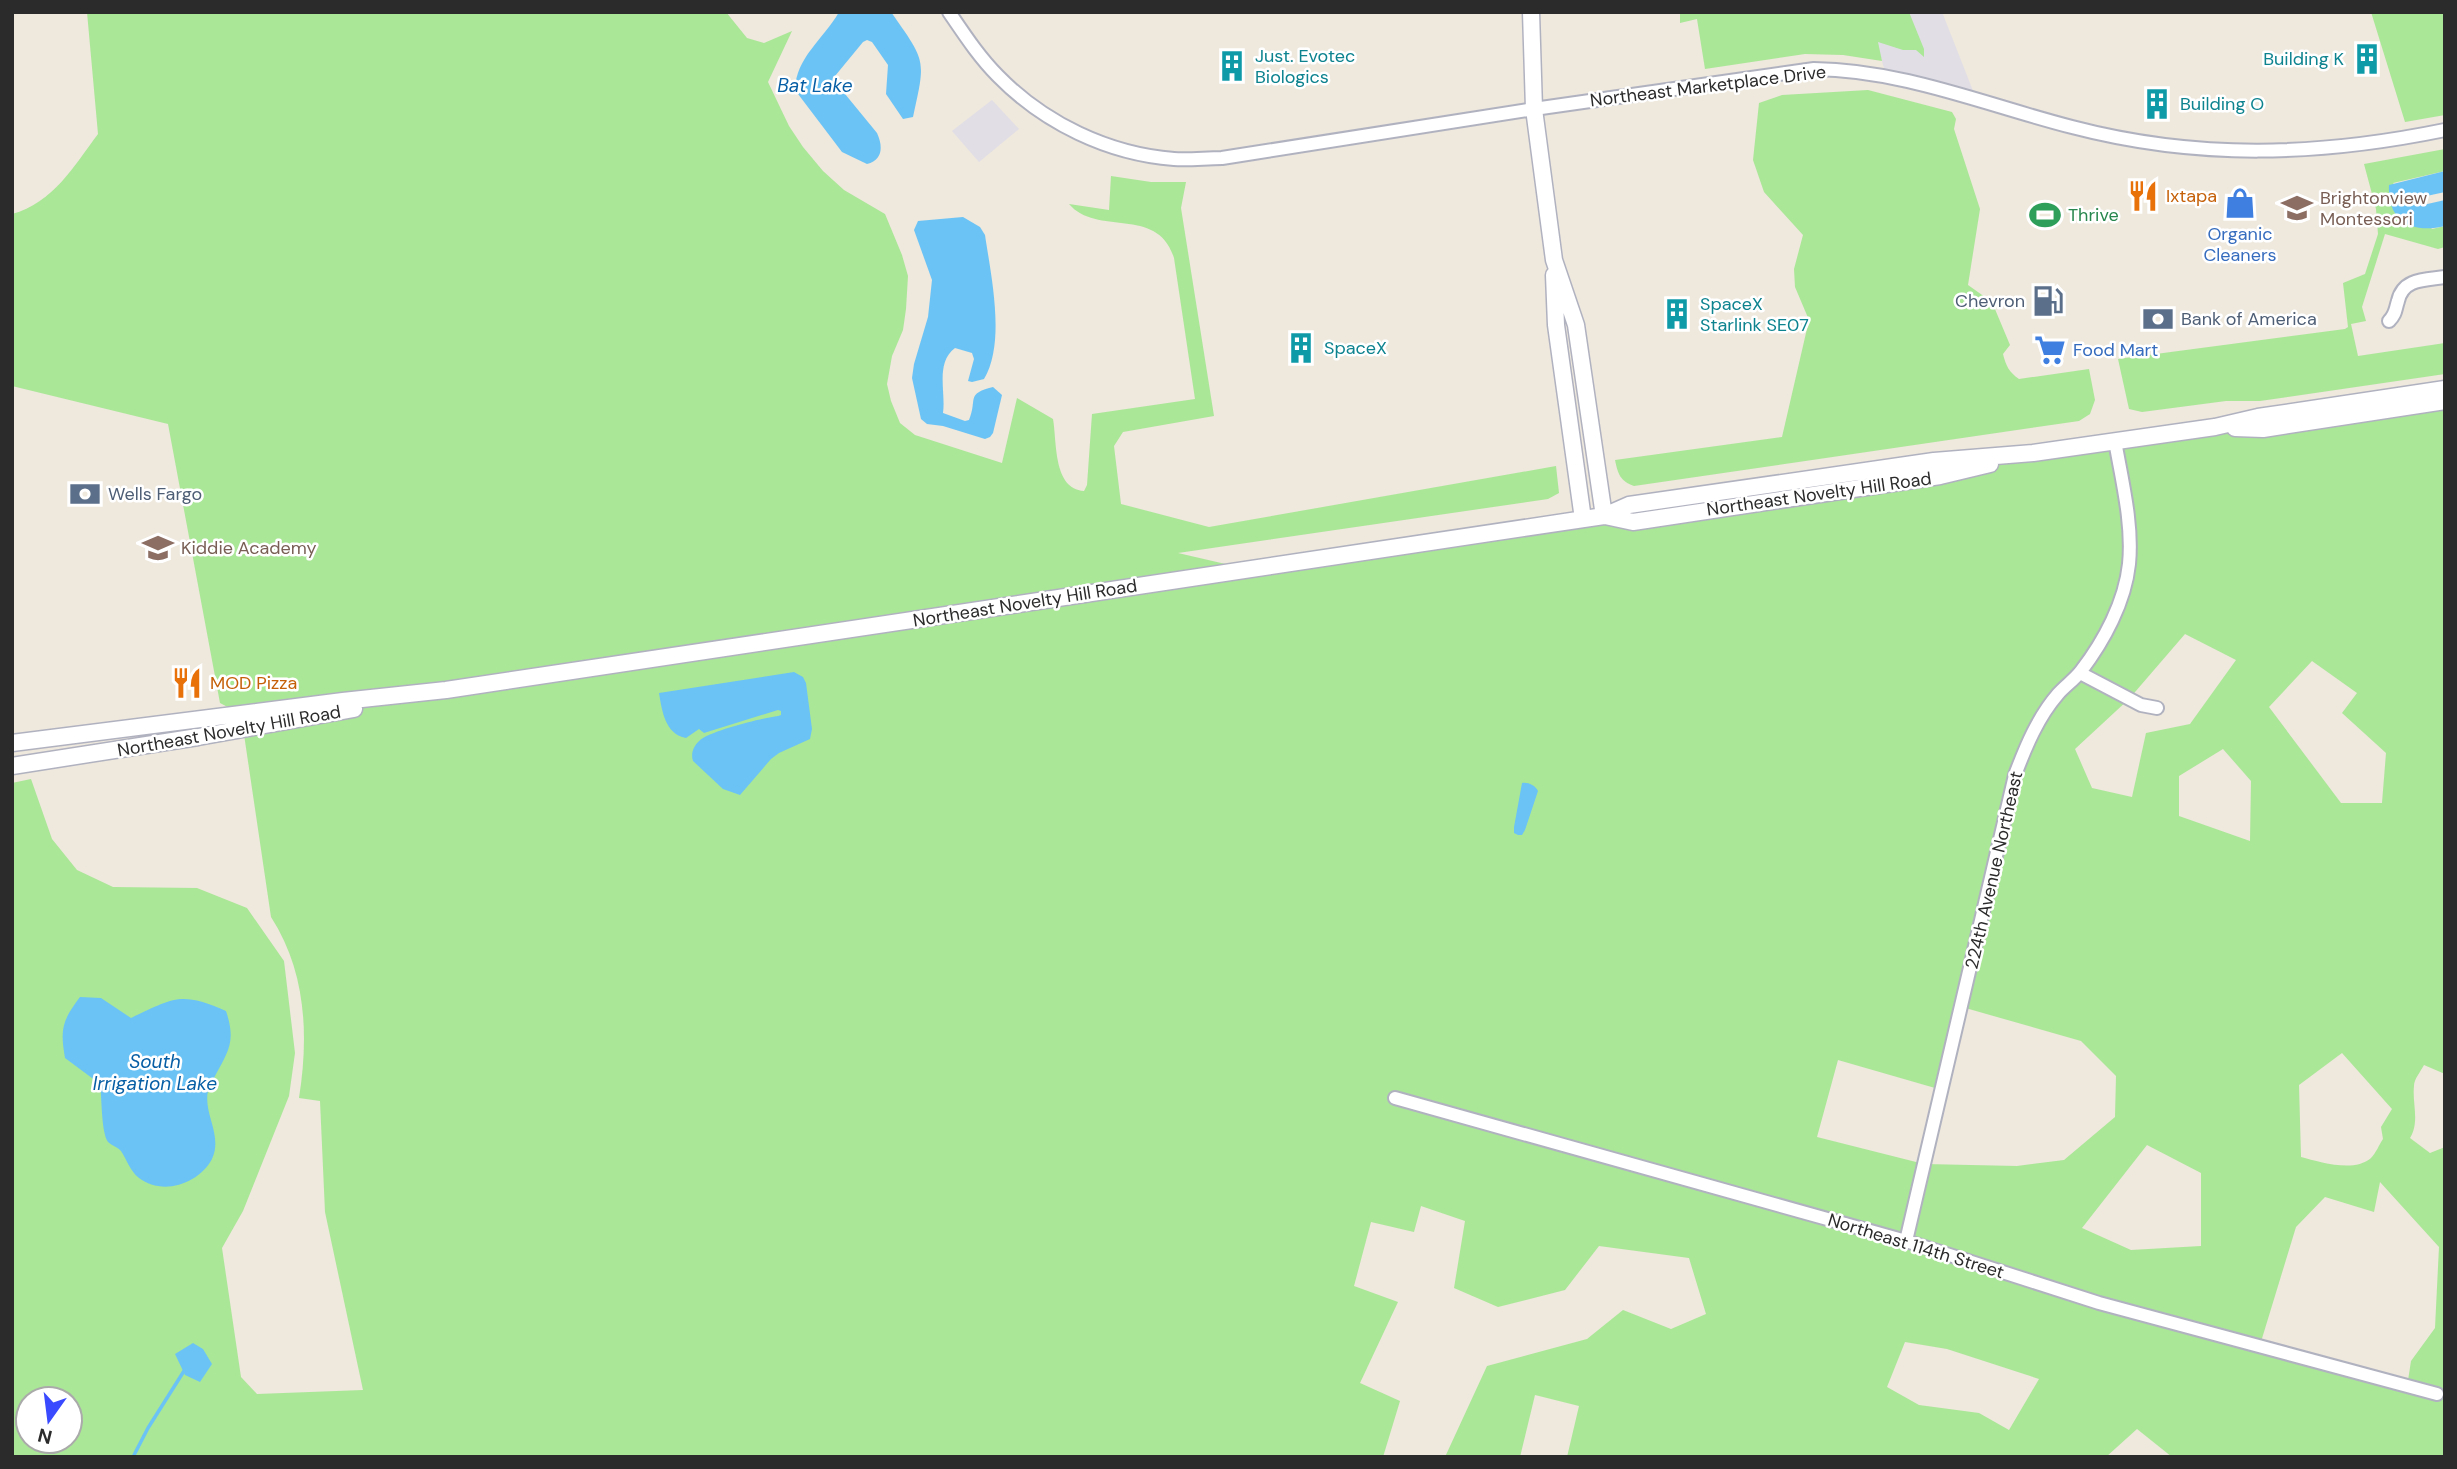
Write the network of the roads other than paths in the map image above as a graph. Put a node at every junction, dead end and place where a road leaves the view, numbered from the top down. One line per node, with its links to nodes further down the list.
1 (949, 12): 3 (street, Northeast Marketplace Drive)
2 (1531, 12): 3 (main road)
3 (1534, 109): 4 (street, Northeast Marketplace Drive); 5 (main road)
4 (2445, 130)
5 (1555, 264): 12 (main road); 13 (main road)
6 (2445, 277): 7 (street)
7 (2389, 321)
8 (2445, 389): 10 (main road, Northeast Novelty Hill Road)
9 (2445, 401): 10 (main road, Northeast Novelty Hill Road)
10 (2215, 427): 11 (main road, Northeast Novelty Hill Road)
11 (2115, 441): 12 (main road, Northeast Novelty Hill Road); 14 (street, 224th Avenue Northeast)
12 (1604, 516): 13 (main road, Northeast Novelty Hill Road)
13 (1583, 519): 15 (main road, Northeast Novelty Hill Road)
14 (2080, 673): 16 (street); 20 (street, 224th Avenue Northeast)
15 (446, 690): 17 (main road, Northeast Novelty Hill Road); 18 (main road, Northeast Novelty Hill Road)
16 (2157, 708)
17 (12, 743)
18 (12, 766)
19 (1395, 1098): 20 (street, Northeast 114th Street)
20 (1906, 1241): 21 (street, Northeast 114th Street)
21 (2437, 1394)

